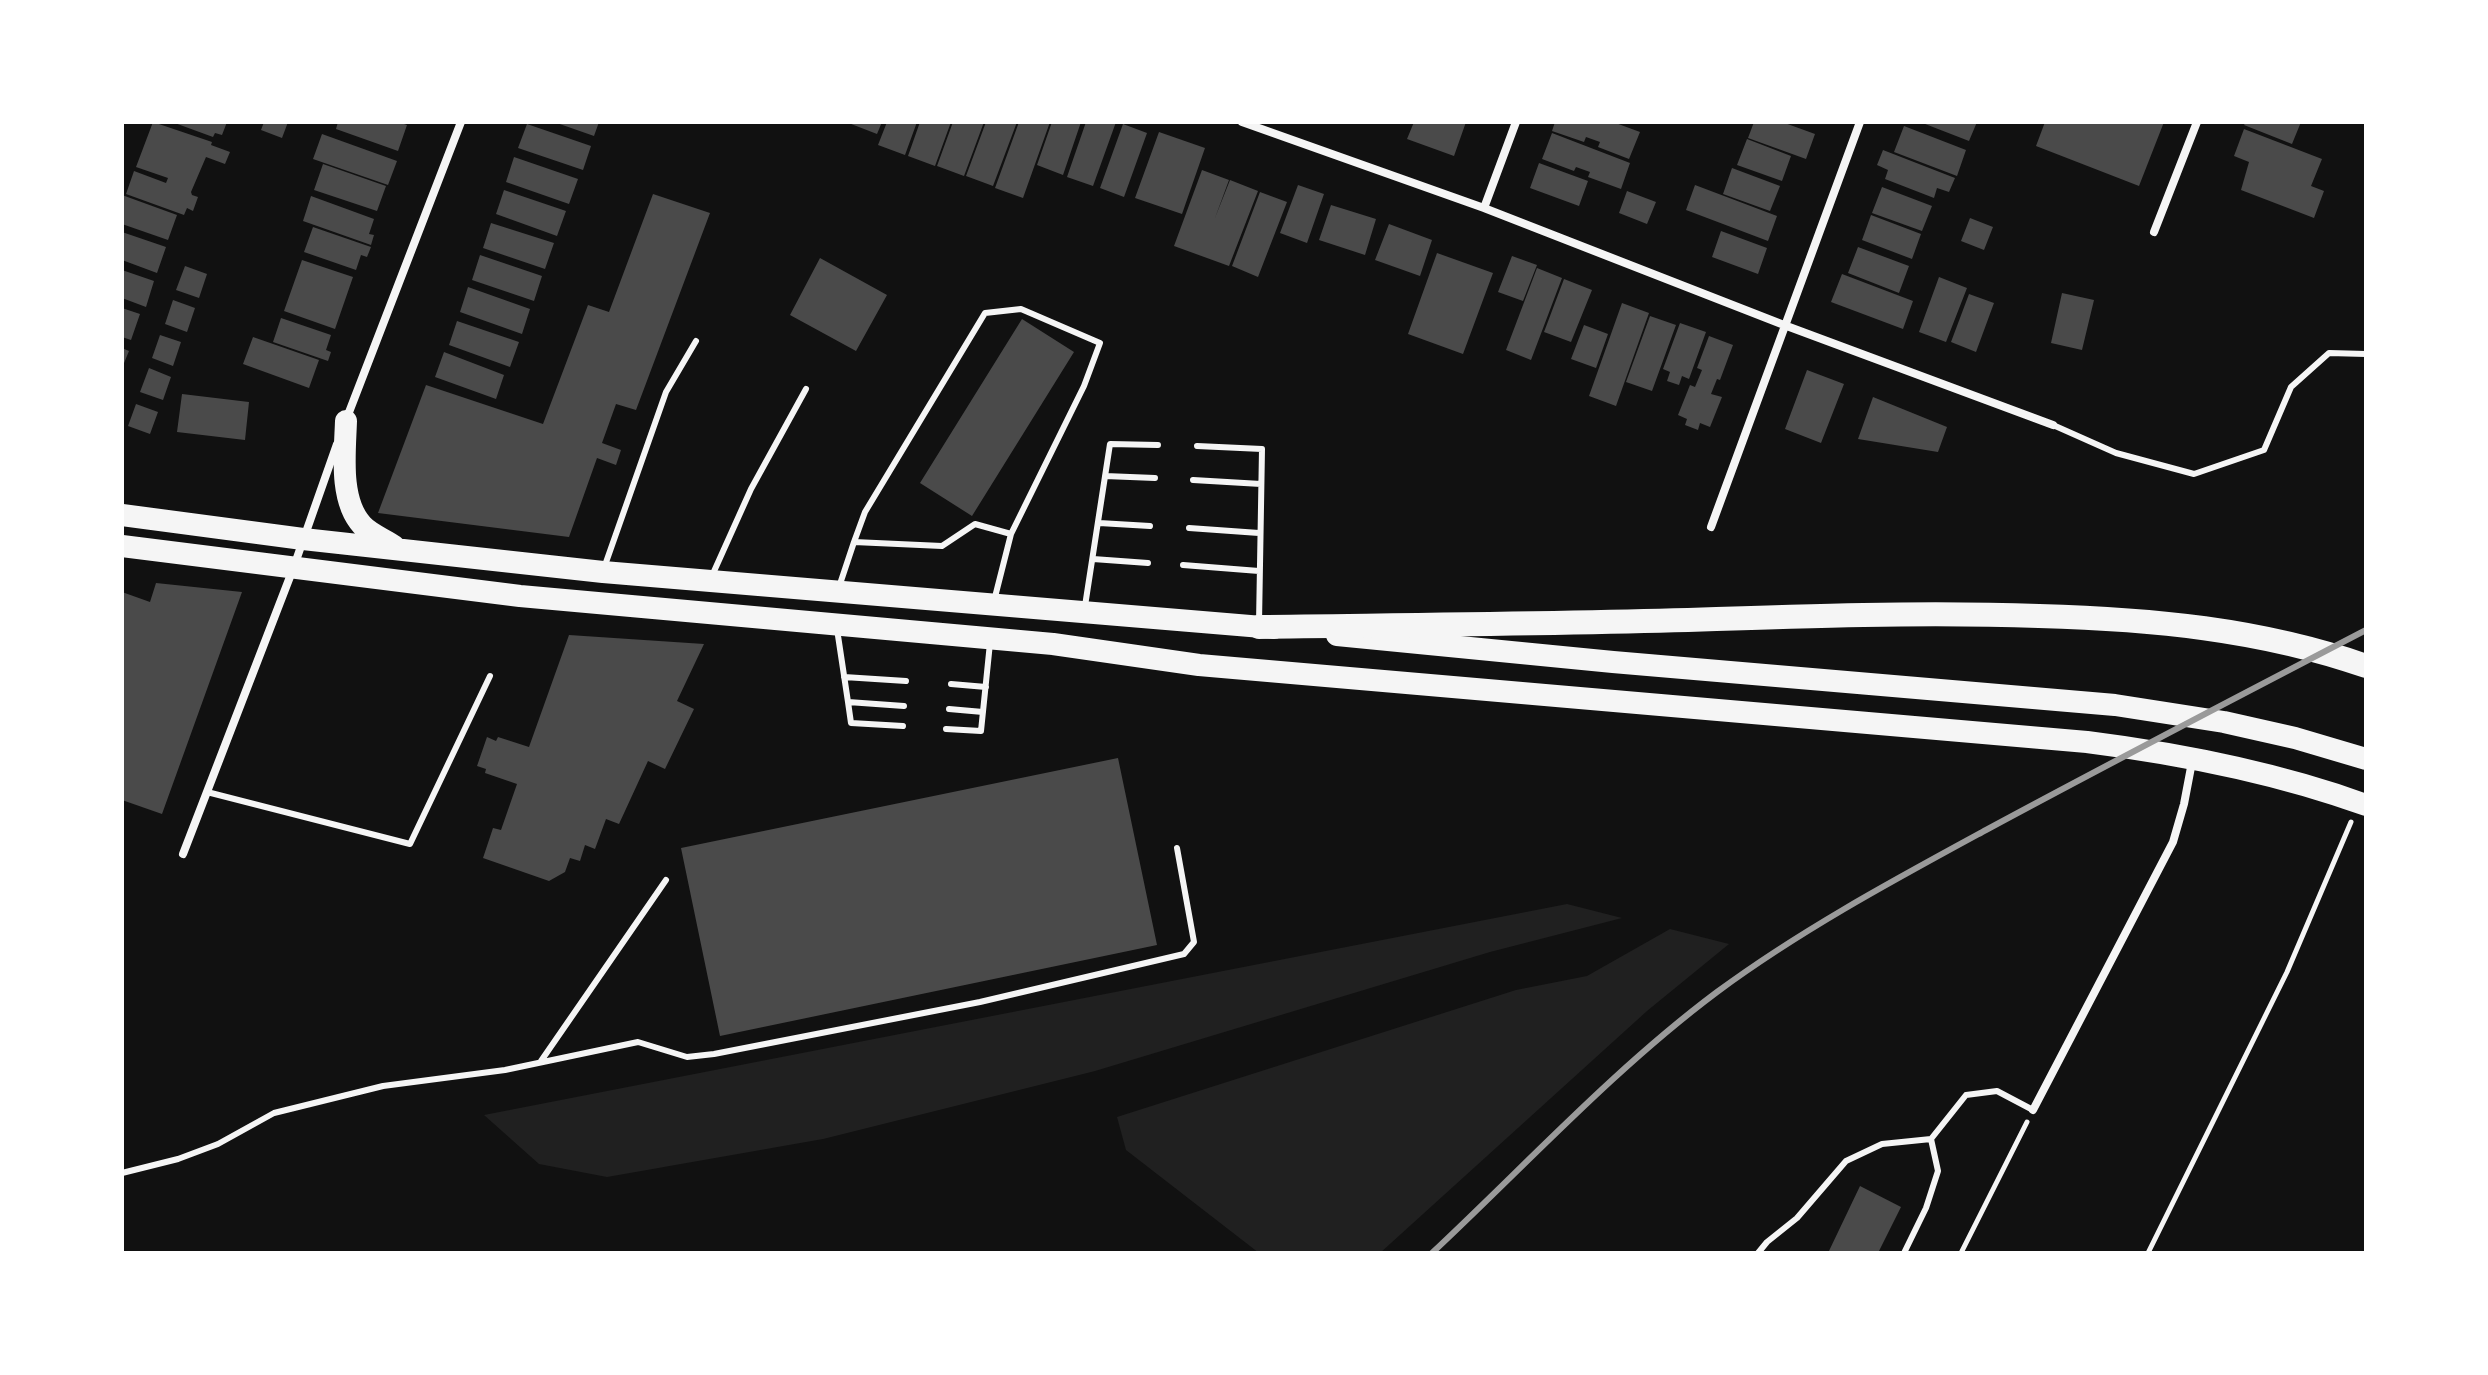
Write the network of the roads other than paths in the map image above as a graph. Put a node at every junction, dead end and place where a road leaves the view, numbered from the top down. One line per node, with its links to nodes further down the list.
1 (461, 122): 12 (street)
2 (1242, 122): 6 (street)
3 (1516, 122): 6 (street)
4 (1860, 122): 8 (street)
5 (2197, 122): 7 (street)
6 (1484, 208): 8 (street)
7 (2154, 232)
8 (1784, 325): 13 (street); 23 (street)
9 (696, 341): 36 (lane)
10 (2366, 354): 13 (lane)
11 (806, 389): 37 (lane)
12 (346, 421): 27 (street); 30 (highway)
13 (2053, 425)
14 (1158, 445): 16 (lane)
15 (1197, 446): 19 (lane)
16 (1105, 476): 17 (lane); 21 (lane)
17 (1155, 478)
18 (1193, 480): 19 (lane)
19 (1261, 484): 25 (lane)
20 (122, 515): 27 (highway)
21 (1099, 523): 22 (lane); 31 (lane)
22 (1150, 526)
23 (1711, 527)
24 (1189, 528): 25 (lane)
25 (1259, 533): 35 (lane)
26 (1011, 534): 28 (lane); 28 (lane); 39 (lane)
27 (303, 539): 30 (highway); 34 (street)
28 (854, 542): 38 (lane)
29 (122, 546): 34 (highway)
30 (402, 550): 36 (highway)
31 (1093, 559): 32 (lane); 40 (lane)
32 (1148, 563)
33 (1183, 565): 35 (lane)
34 (293, 569): 41 (highway); 58 (street)
35 (1259, 571): 42 (lane)
36 (603, 572): 37 (highway)
37 (710, 581): 38 (highway)
38 (838, 592): 39 (highway)
39 (993, 605): 40 (highway)
40 (1084, 612): 42 (highway)
41 (837, 625): 43 (highway); 46 (lane)
42 (1259, 627): 44 (highway); 57 (highway)
43 (991, 638): 49 (lane); 56 (highway)
44 (2366, 666)
45 (490, 676): 58 (lane)
46 (844, 677): 47 (lane); 50 (lane)
47 (906, 681)
48 (951, 684): 49 (lane)
49 (986, 687): 53 (lane)
50 (848, 702): 51 (lane); 54 (lane)
51 (904, 706)
52 (949, 709): 53 (lane)
53 (983, 712): 55 (lane)
54 (903, 726)
55 (946, 729)
56 (2193, 757): 59 (highway); 64 (street)
57 (2366, 759)
58 (207, 792): 61 (street)
59 (2362, 804)
60 (1177, 848): 63 (lane)
61 (183, 854)
62 (666, 880): 63 (lane)
63 (541, 1061): 66 (lane)
64 (2033, 1110): 65 (lane)
65 (1931, 1139): 67 (lane); 68 (lane)
66 (122, 1173)
67 (1758, 1253)
68 (1904, 1253)

